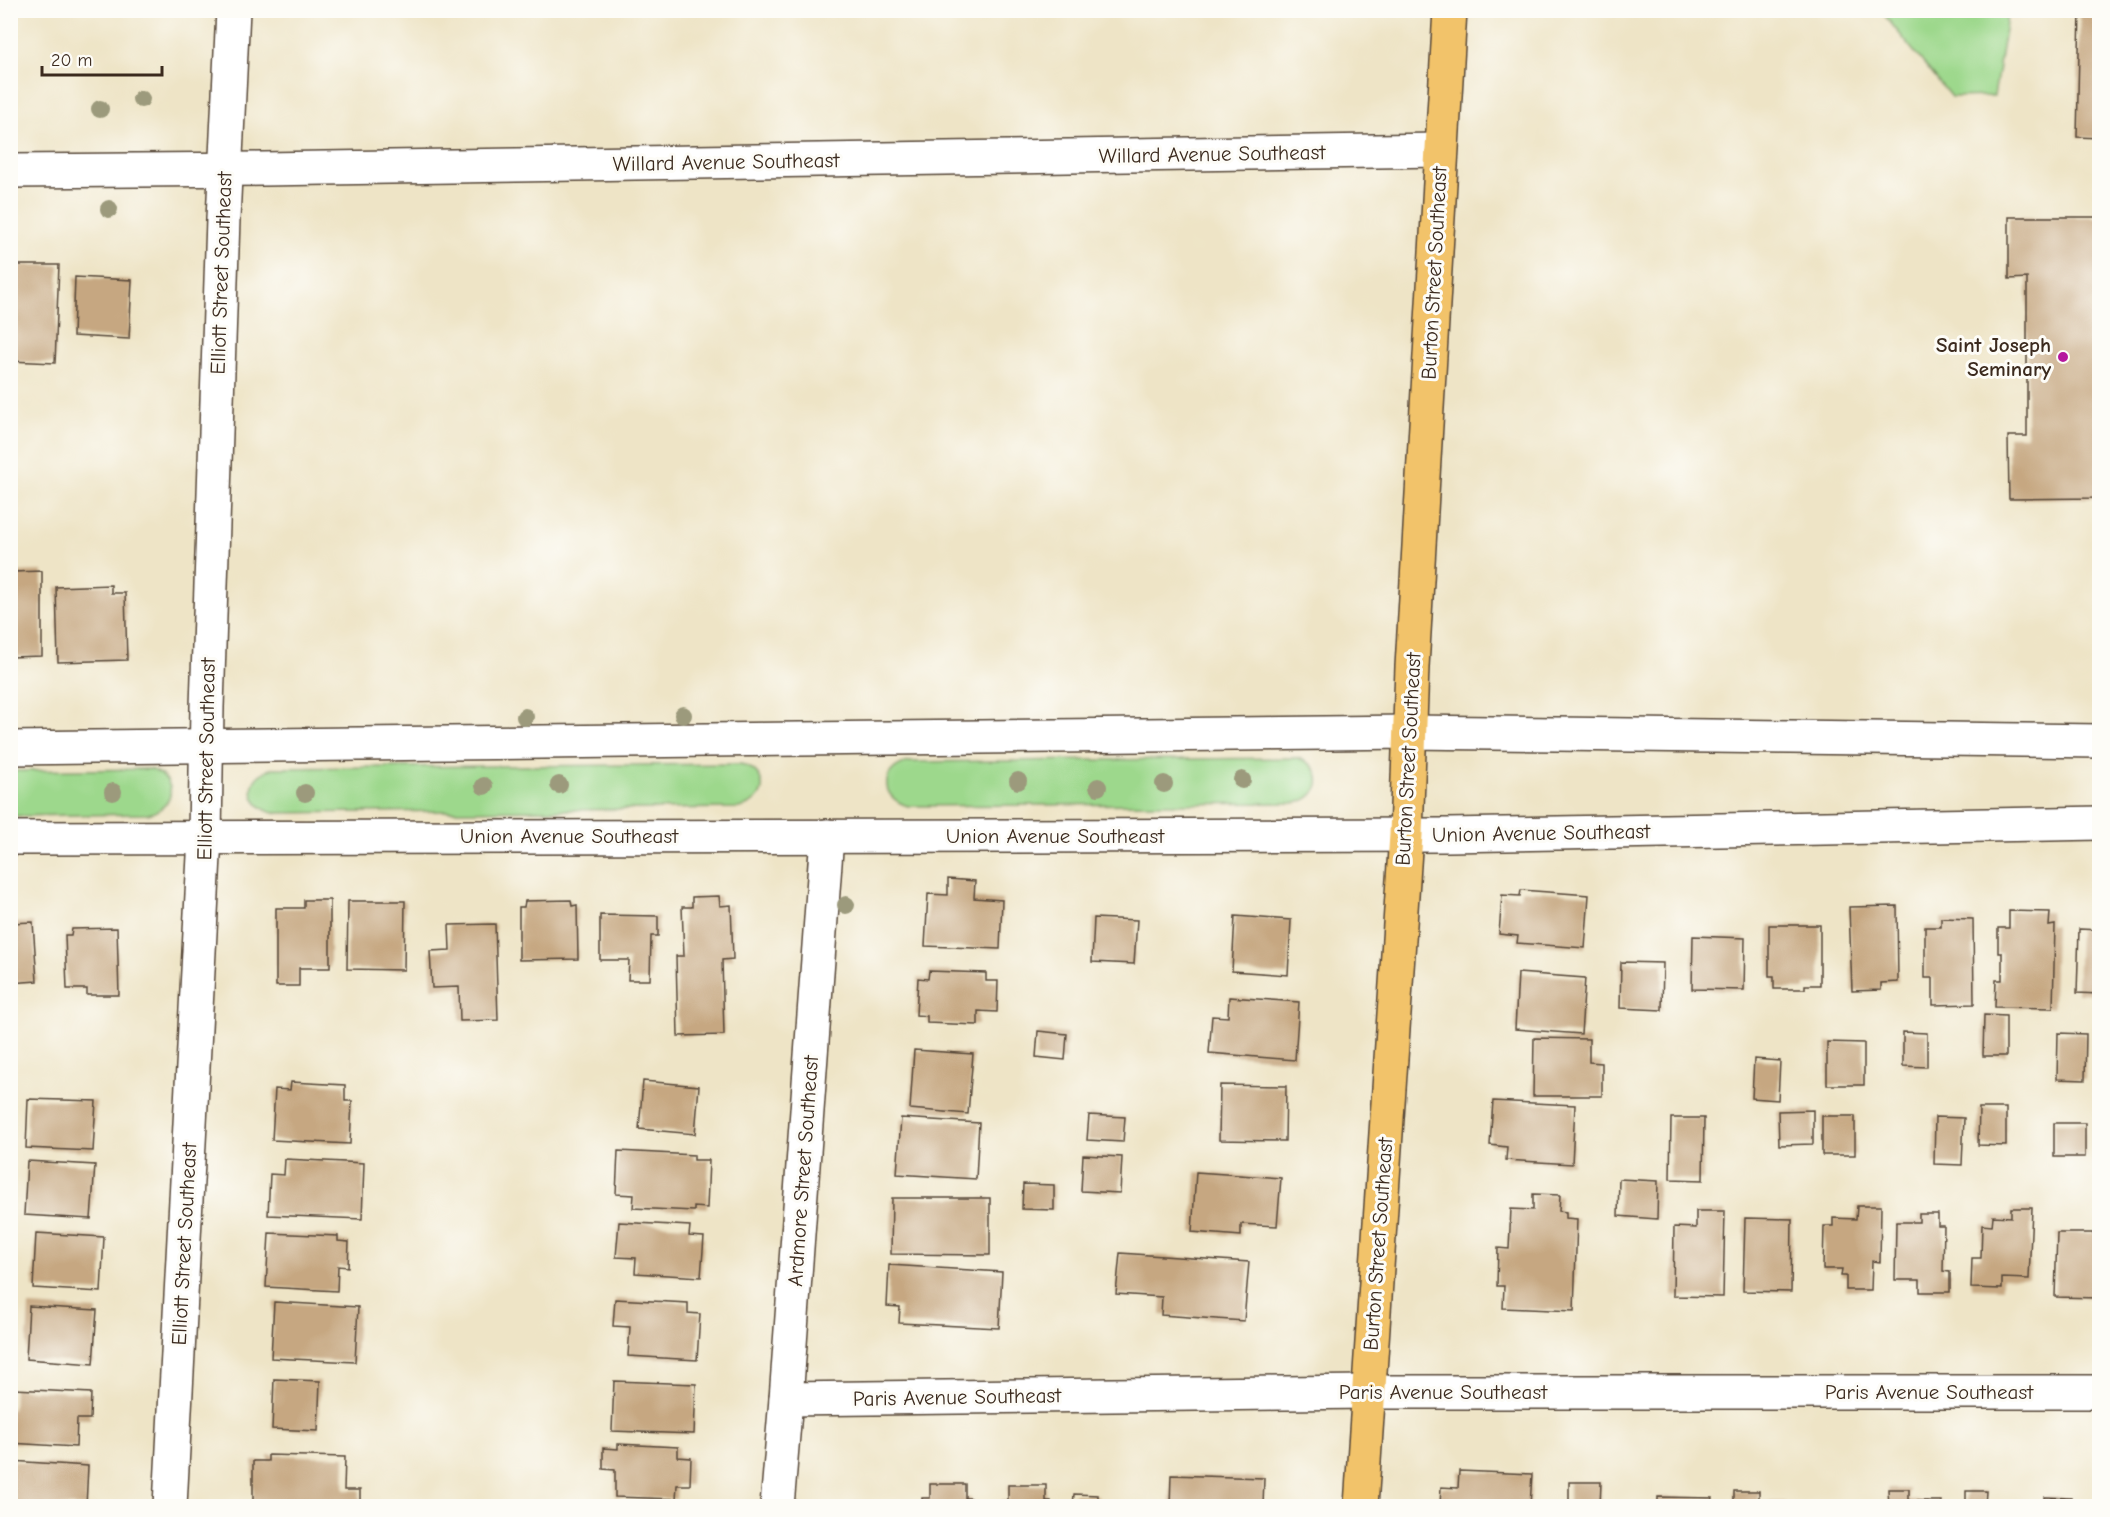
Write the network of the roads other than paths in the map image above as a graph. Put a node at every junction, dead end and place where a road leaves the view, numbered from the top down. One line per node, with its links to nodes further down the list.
1 (233, 10): 4 (street, Elliott Street Southeast)
2 (1450, 10): 3 (main road, Burton Street Southeast)
3 (1442, 150): 4 (street, Willard Avenue Southeast); 6 (main road, Burton Street Southeast)
4 (225, 170): 5 (street, Willard Avenue Southeast); 8 (street, Elliott Street Southeast)
5 (10, 171)
6 (1409, 732): 7 (street); 8 (street); 11 (main road, Burton Street Southeast)
7 (2100, 741)
8 (207, 746): 9 (street); 13 (street, Elliott Street Southeast)
9 (10, 748)
10 (2100, 824): 11 (street, Union Avenue Southeast)
11 (1406, 835): 12 (street, Union Avenue Southeast); 15 (main road, Burton Street Southeast)
12 (827, 836): 13 (street, Union Avenue Southeast); 17 (street, Ardmore Street Southeast)
13 (205, 837): 14 (street, Union Avenue Southeast); 18 (street, Elliott Street Southeast)
14 (10, 838)
15 (1368, 1392): 16 (street, Paris Avenue Southeast); 17 (street, Paris Avenue Southeast); 20 (main road, Burton Street Southeast)
16 (2100, 1392)
17 (786, 1399): 19 (street, Ardmore Street Southeast)
18 (170, 1506)
19 (777, 1506)
20 (1361, 1506)

